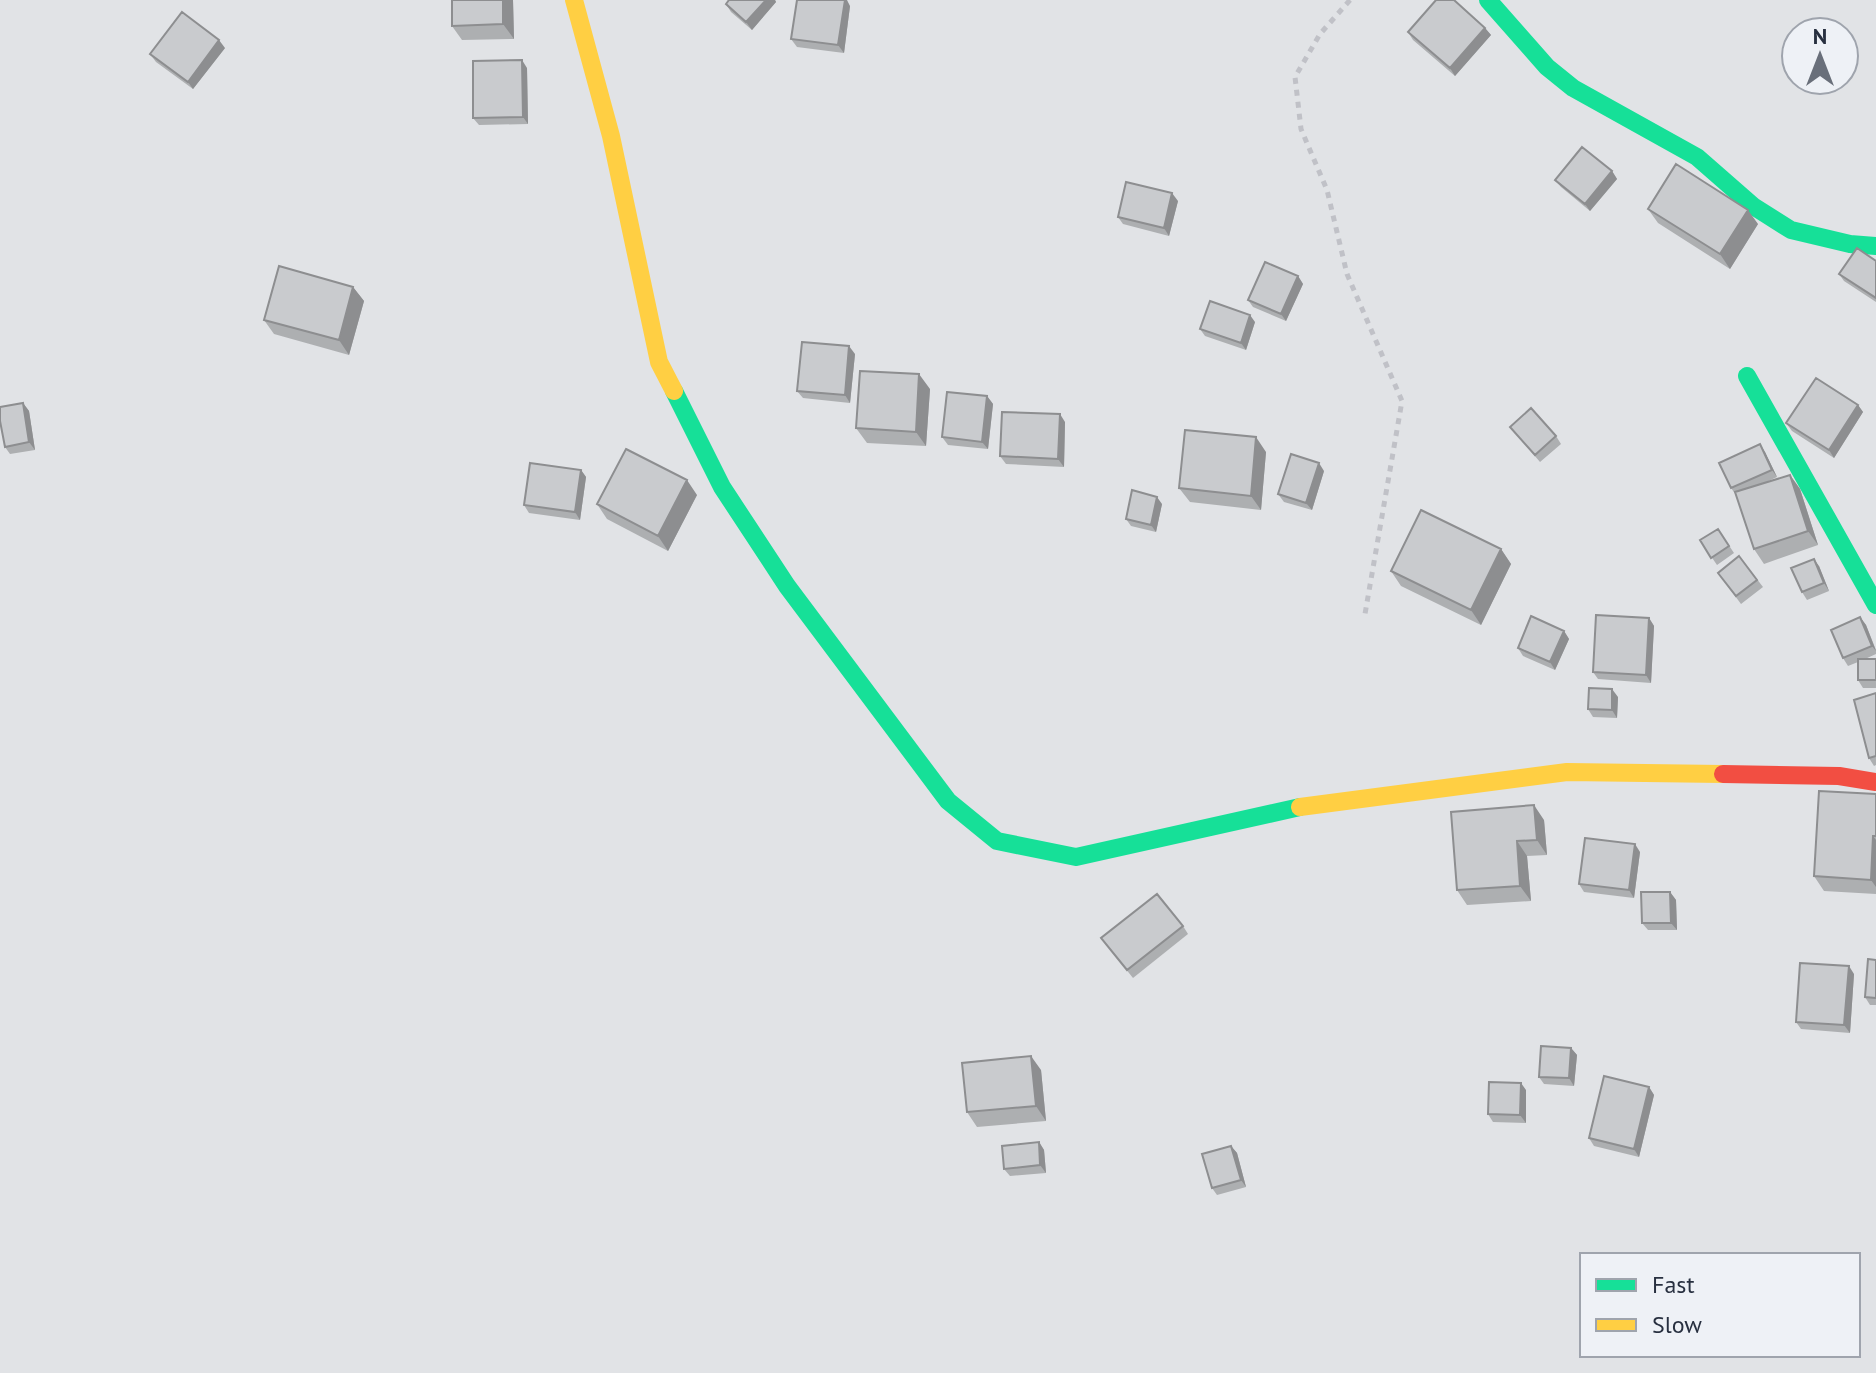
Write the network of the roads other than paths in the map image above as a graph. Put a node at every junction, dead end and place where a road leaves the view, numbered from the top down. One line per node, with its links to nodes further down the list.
1 (574, 0): 6 (street)
2 (1488, 0): 3 (street)
3 (1876, 246)
4 (1747, 376): 5 (street)
5 (1876, 605)
6 (1876, 782)

